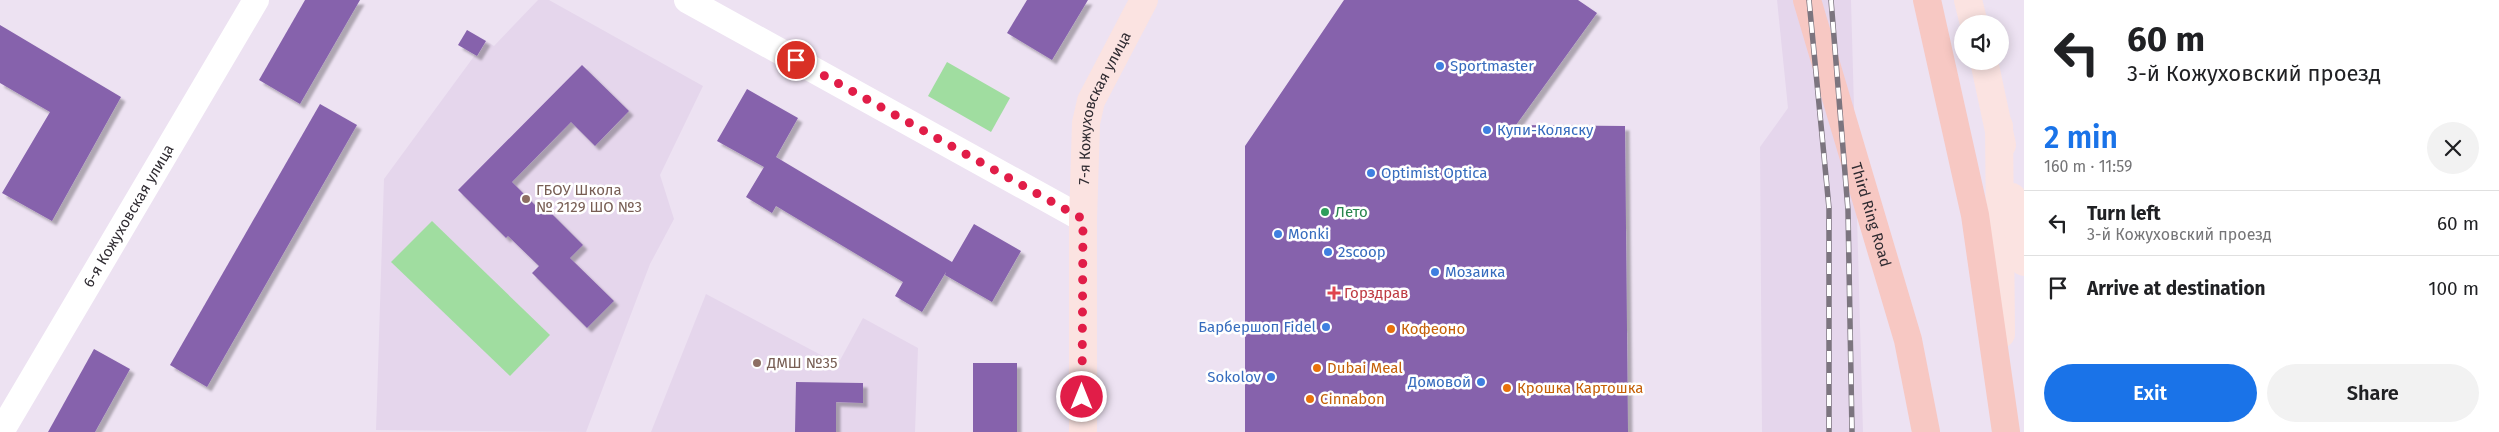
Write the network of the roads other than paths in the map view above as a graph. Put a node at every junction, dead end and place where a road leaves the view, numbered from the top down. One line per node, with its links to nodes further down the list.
1 (256, 0): 13 (street, 6-я Кожуховская улица)
2 (688, 0): 10 (street)
3 (1144, 0): 10 (main road, 7-я Кожуховская улица)
4 (1807, 0): 15 (main road, Third Ring Road)
5 (1927, 0): 12 (main road)
6 (1968, 0): 7 (main road)
7 (1972, 15)
8 (1986, 70): 9 (main road)
9 (1999, 126): 11 (main road); 12 (main road)
10 (1083, 219): 14 (main road, 7-я Кожуховская улица)
11 (2024, 262)
12 (2001, 388): 16 (main road)
13 (1, 432)
14 (1083, 432)
15 (1926, 432)
16 (2006, 432)

